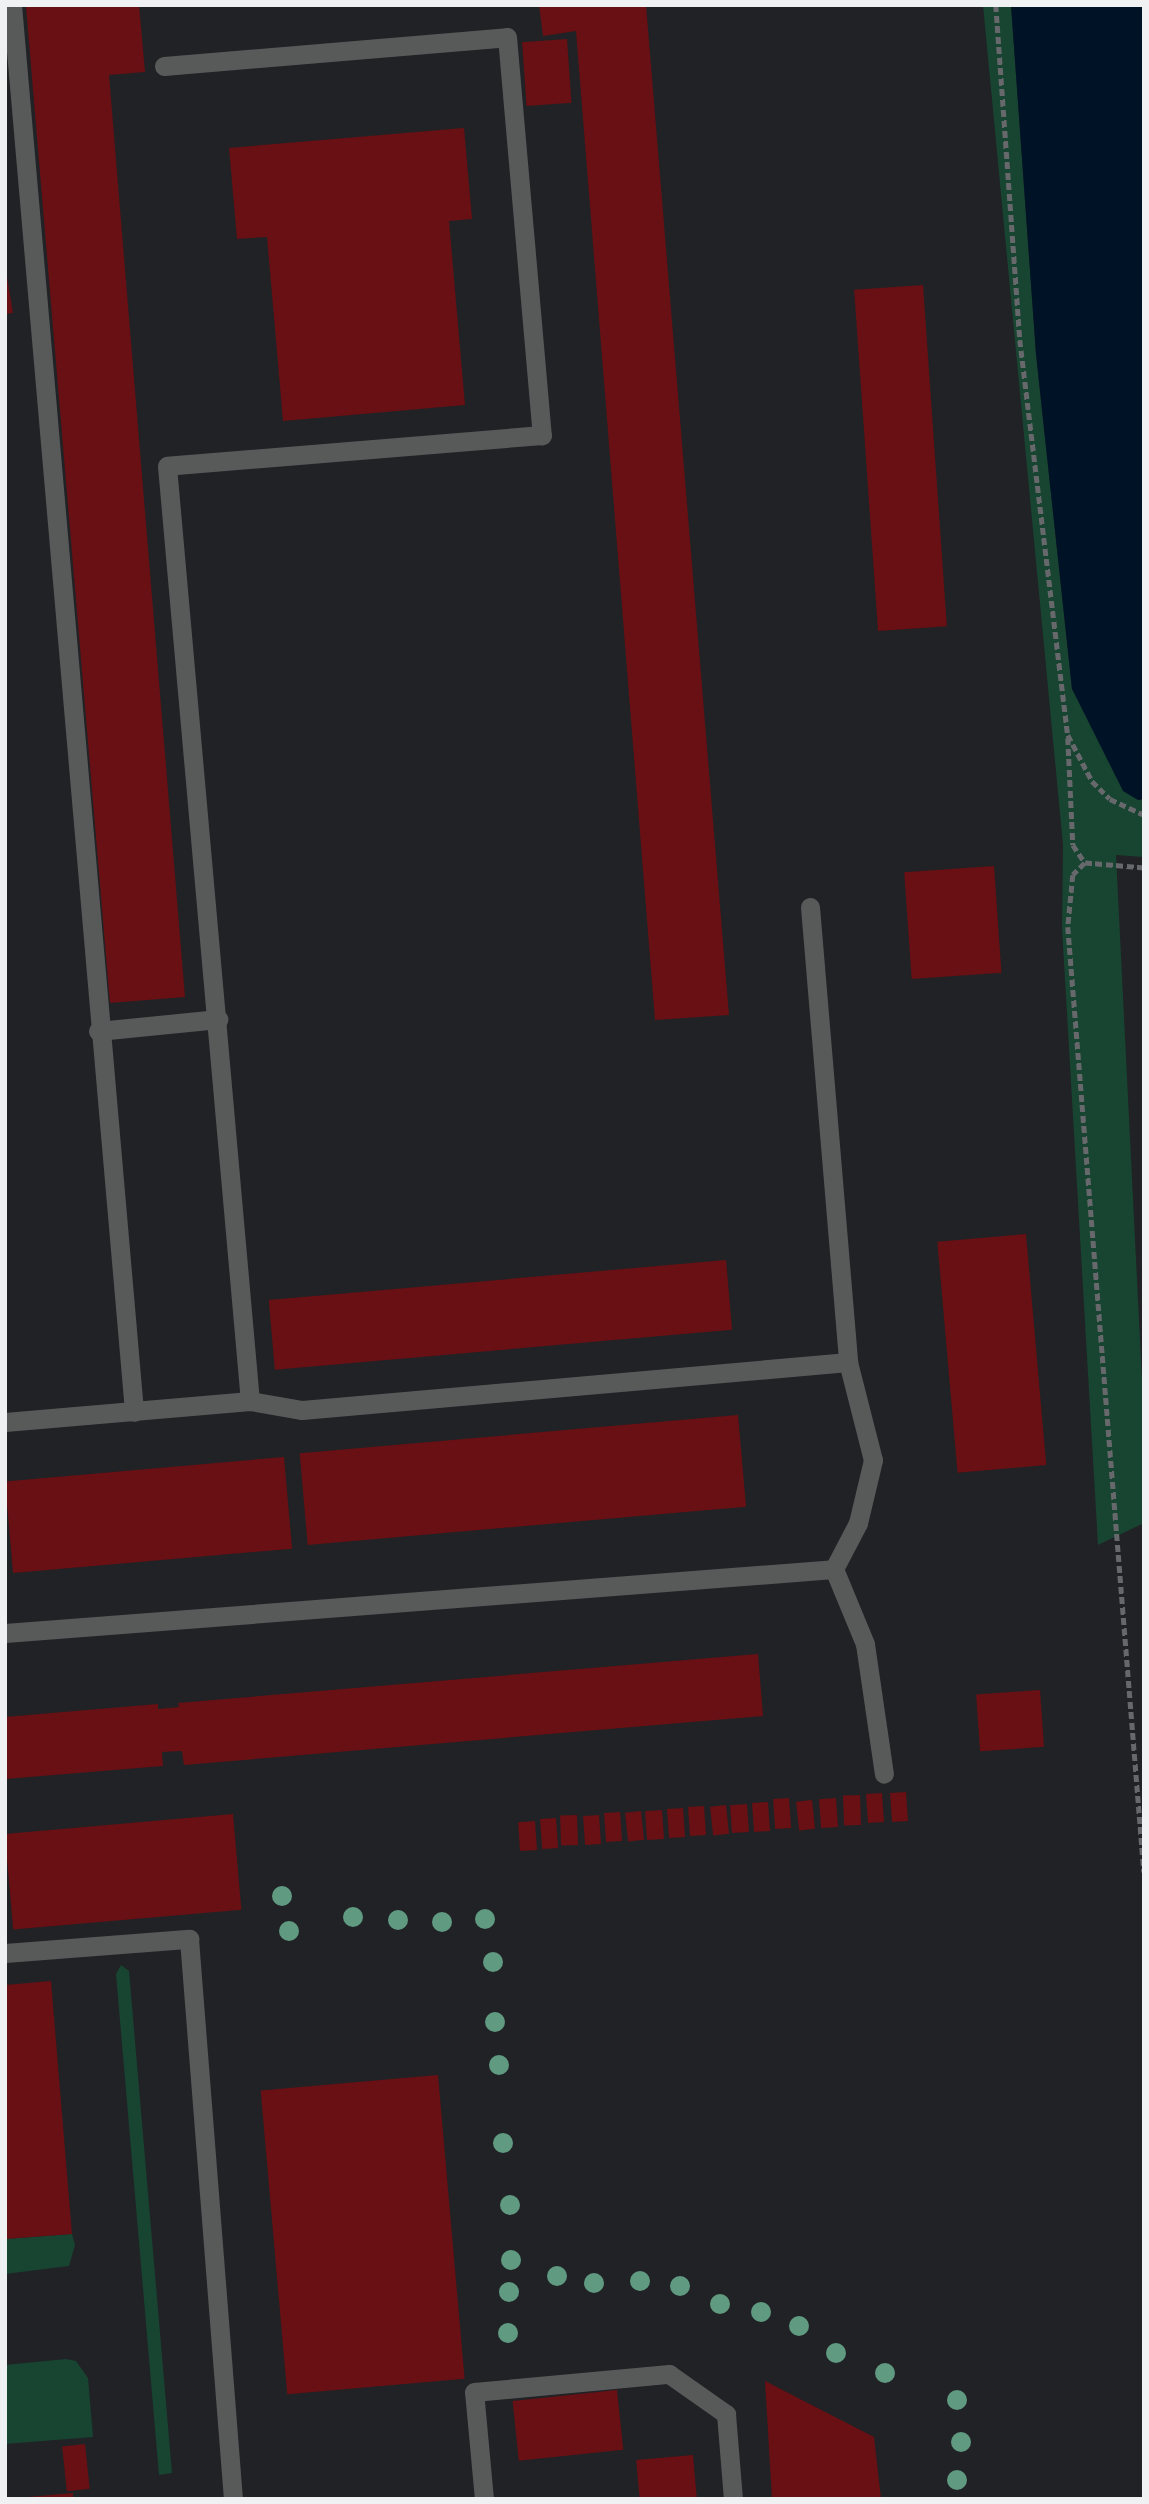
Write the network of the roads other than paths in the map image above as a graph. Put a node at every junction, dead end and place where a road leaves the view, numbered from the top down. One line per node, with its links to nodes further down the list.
1 (12, 5): 5 (lane)
2 (163, 65): 4 (lane)
3 (810, 906): 6 (lane)
4 (218, 1020): 5 (lane); 7 (lane)
5 (98, 1031): 8 (lane)
6 (848, 1362): 7 (lane); 10 (lane)
7 (250, 1401): 8 (lane)
8 (134, 1412): 9 (lane)
9 (5, 1422)
10 (834, 1569): 11 (lane); 12 (lane)
11 (5, 1633)
12 (884, 1773)
13 (5, 1953): 14 (lane)
14 (233, 2499)
15 (484, 2499): 16 (lane)
16 (733, 2499)

